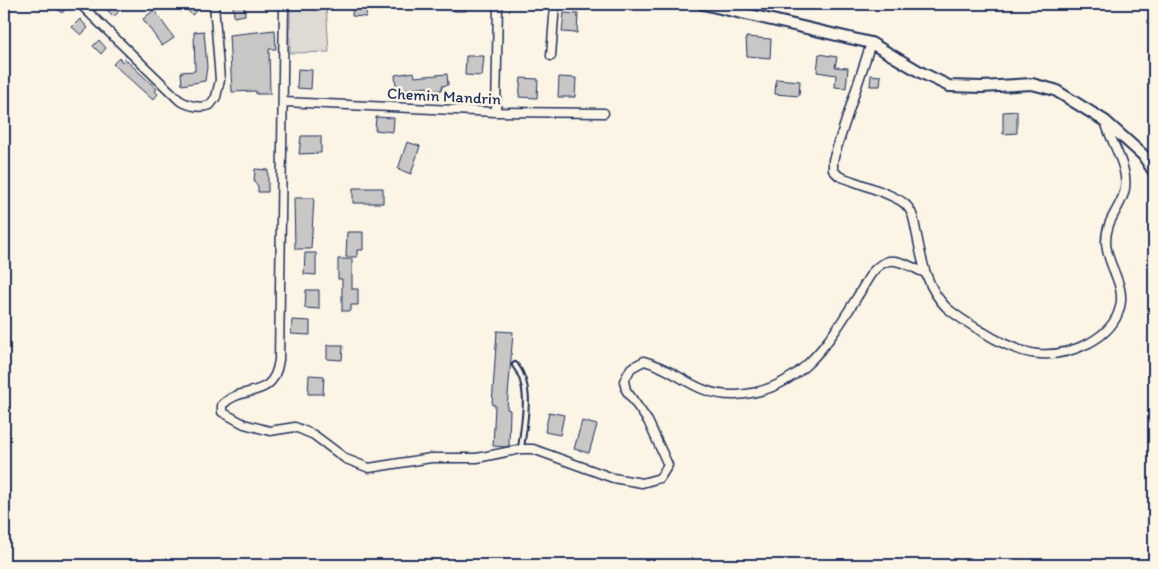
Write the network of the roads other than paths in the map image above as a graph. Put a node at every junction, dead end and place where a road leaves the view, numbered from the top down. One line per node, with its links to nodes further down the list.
1 (80, 4): 2 (street)
2 (214, 4)
3 (284, 4): 10 (street)
4 (498, 4): 11 (street)
5 (555, 4): 9 (street)
6 (703, 4): 7 (street)
7 (719, 6): 8 (street)
8 (871, 43): 13 (street); 15 (street)
9 (551, 56)
10 (284, 102): 11 (street, Chemin Mandrin); 17 (street)
11 (496, 112): 12 (street, Chemin Mandrin)
12 (604, 113)
13 (1105, 121): 14 (street); 15 (street)
14 (1154, 172)
15 (925, 273): 17 (street)
16 (515, 365): 17 (lane)
17 (521, 449)

